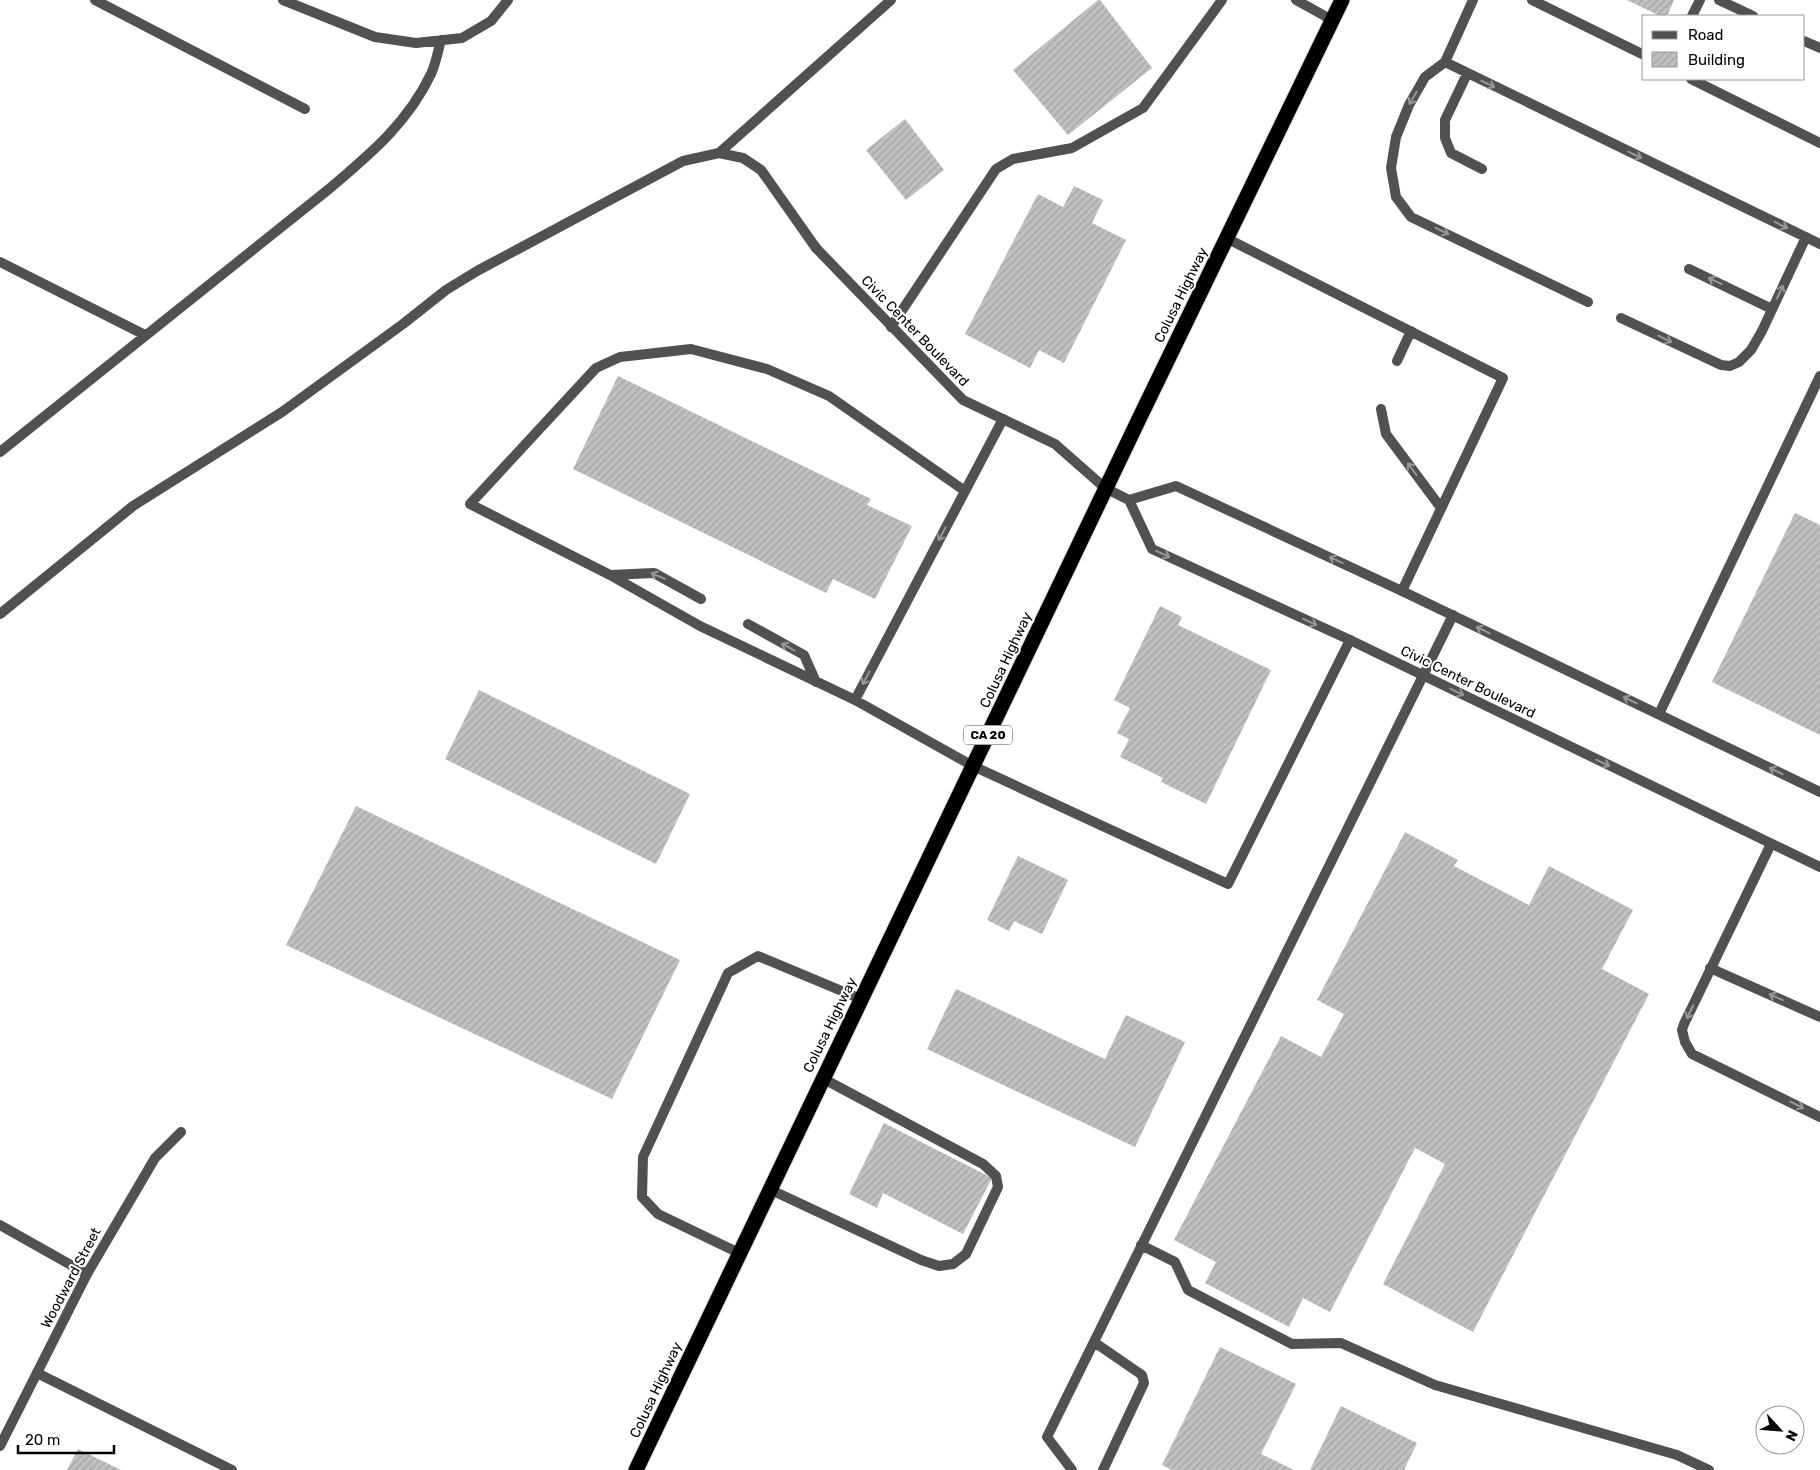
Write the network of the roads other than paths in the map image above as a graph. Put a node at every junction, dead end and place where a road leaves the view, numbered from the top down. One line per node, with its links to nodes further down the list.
1 (95, 0): 22 (street)
2 (283, 0): 15 (street)
3 (508, 0): 15 (street)
4 (891, 0): 24 (street)
5 (1222, 0): 34 (street)
6 (1296, 0): 14 (street)
7 (1342, 0): 14 (highway, Colusa Highway / CA 20)
8 (1473, 0): 19 (street)
9 (1532, 0): 18 (street)
10 (1700, 0): 12 (street)
11 (1719, 0): 13 (street)
12 (1692, 15)
13 (1751, 15)
14 (1332, 20): 26 (highway, Colusa Highway / CA 20)
15 (442, 40): 36 (street)
16 (1805, 40): 17 (street)
17 (1820, 48)
18 (1642, 54)
19 (1445, 62): 20 (street); 31 (street, one-way to 31)
20 (1467, 74): 25 (street); 27 (street, one-way to 27)
21 (1693, 80): 23 (street)
22 (305, 109)
23 (1820, 142)
24 (719, 153): 34 (street, Civic Center Boulevard); 49 (street)
25 (1482, 169)
26 (1226, 238): 35 (street); 42 (highway, Colusa Highway / CA 20)
27 (1806, 238): 28 (street); 32 (street, one-way to 27)
28 (1820, 244)
29 (0, 262): 36 (street)
30 (1689, 269): 32 (street, one-way to 30)
31 (1588, 302)
32 (1772, 309): 33 (street, one-way to 32)
33 (1622, 318)
34 (891, 327): 40 (street, Civic Center Boulevard)
35 (1411, 331): 37 (street); 45 (street)
36 (145, 335): 41 (street)
37 (1397, 361)
38 (1820, 376): 56 (street)
39 (1381, 409): 45 (street, one-way to 39)
40 (1003, 419): 42 (street, Civic Center Boulevard); 43 (street)
41 (0, 452)
42 (1105, 488): 44 (street, Civic Center Boulevard); 57 (highway, Colusa Highway / CA 20)
43 (965, 491): 46 (street); 55 (street, one-way to 55)
44 (1129, 500): 47 (street, one-way to 44); 52 (street, Civic Center Boulevard, one-way to 52)
45 (1441, 508): 47 (street)
46 (610, 576): 48 (street, one-way to 46); 54 (street)
47 (1402, 591): 50 (street)
48 (701, 599)
49 (0, 614)
50 (1453, 615): 53 (street); 56 (street, one-way to 50)
51 (748, 624): 54 (street, one-way to 51)
52 (1350, 640): 53 (street, Civic Center Boulevard); 57 (street)
53 (1423, 676): 59 (street, Civic Center Boulevard, one-way to 59); 69 (street)
54 (816, 682): 55 (street)
55 (855, 700): 57 (street)
56 (1659, 714): 58 (street, one-way to 56)
57 (974, 766): 62 (highway, Colusa Highway / CA 20)
58 (1820, 792)
59 (1771, 844): 60 (street, Civic Center Boulevard); 61 (street)
60 (1820, 867)
61 (1710, 968): 63 (street, one-way to 61); 65 (street, one-way to 65)
62 (861, 999): 64 (highway, Colusa Highway / CA 20); 70 (street)
63 (1820, 1017)
64 (822, 1078): 67 (highway, Colusa Highway / CA 20); 67 (street)
65 (1820, 1117)
66 (181, 1132): 71 (street, Woodward Street)
67 (769, 1189): 70 (highway, Colusa Highway / CA 20)
68 (0, 1225): 71 (street)
69 (1141, 1245): 72 (street); 79 (street)
70 (739, 1253): 76 (highway, Colusa Highway / CA 20)
71 (87, 1274): 73 (street, Woodward Street)
72 (1094, 1342): 77 (street); 78 (street)
73 (37, 1373): 74 (street, Woodward Street); 75 (street)
74 (0, 1446)
75 (232, 1470)
76 (636, 1470)
77 (1072, 1470)
78 (1103, 1470)
79 (1709, 1470)

